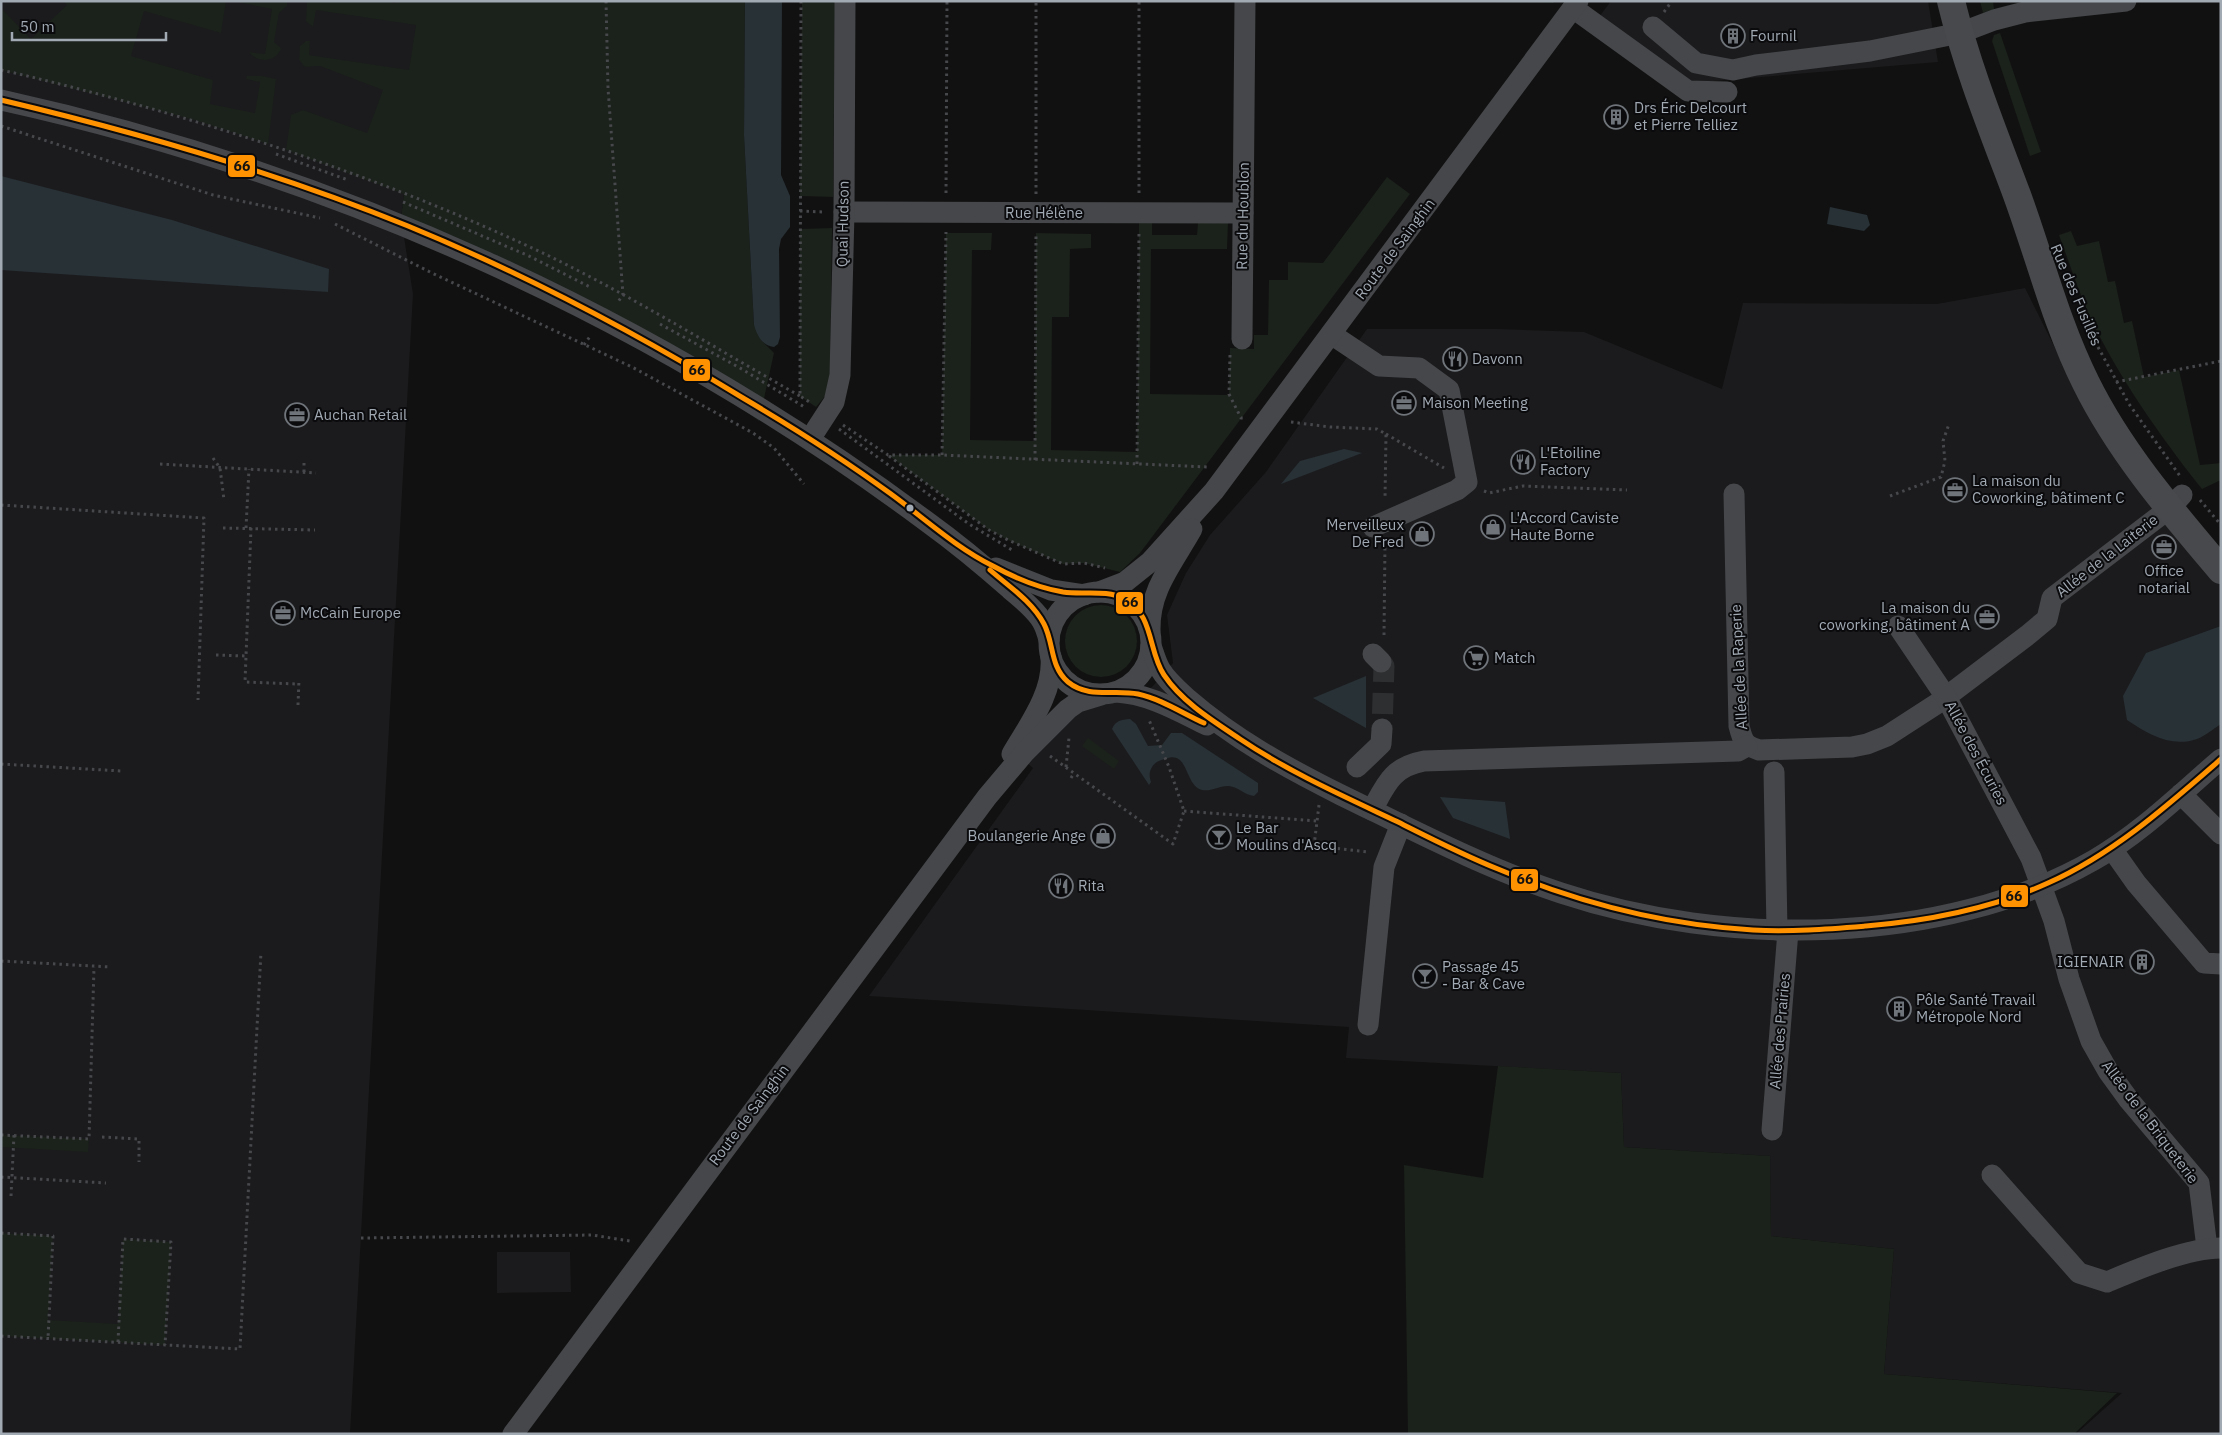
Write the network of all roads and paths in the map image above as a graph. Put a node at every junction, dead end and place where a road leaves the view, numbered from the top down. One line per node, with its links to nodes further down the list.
1 (606, 1): 15 (path)
2 (802, 1): 22 (path)
3 (845, 1): 13 (street, Quai Hudson)
4 (1245, 1): 14 (street, Rue du Houblon)
5 (1952, 1): 9 (main road, Rue des Fusillés)
6 (2126, 1): 9 (street)
7 (1576, 5): 10 (street); 16 (street, Route de Sainghin)
8 (1654, 27): 9 (street)
9 (1960, 33): 42 (main road, Rue des Fusillés)
10 (1727, 92)
11 (1, 100): 15 (street)
12 (1, 126): 19 (path)
13 (844, 212): 14 (street, Rue Hélène); 22 (street, Quai Hudson)
14 (1243, 213): 17 (street, Rue du Houblon)
15 (604, 319): 19 (path); 27 (street)
16 (1331, 334): 37 (street); 41 (street, Route de Sainghin)
17 (1242, 339): 23 (path)
18 (2094, 339): 21 (path, Rue des Fusillés)
19 (584, 345): 38 (path)
20 (2221, 361): 21 (path)
21 (2116, 382): 42 (path, Rue des Fusillés)
22 (826, 414): 27 (street, Quai Hudson); 28 (path)
23 (1245, 419)
24 (1286, 422): 26 (path)
25 (1949, 424): 43 (path)
26 (1386, 434): 37 (path); 46 (path)
27 (810, 439): 53 (street)
28 (888, 455): 33 (path); 54 (path)
29 (213, 458): 32 (path)
30 (304, 463): 35 (path)
31 (160, 464): 32 (path)
32 (220, 468): 34 (path); 44 (path)
33 (1208, 468)
34 (249, 469): 35 (path); 49 (path)
35 (304, 472): 36 (path)
36 (316, 473)
37 (1467, 482): 39 (path); 46 (street)
38 (804, 484)
39 (1627, 490)
40 (1734, 494): 73 (street, Allée de la Raperie)
41 (1211, 495): 56 (street, Route de Sainghin); 59 (street, Route de Sainghin)
42 (2184, 495): 47 (path, Rue des Fusillés); 52 (main road, Rue des Fusillés); 55 (main road, Rue des Fusillés); 66 (street, Allée de la Laiterie)
43 (1890, 496)
44 (224, 500)
45 (1, 505): 67 (path)
46 (1379, 525): 58 (path)
47 (2221, 525)
48 (223, 528): 49 (path)
49 (246, 528): 50 (path)
50 (251, 528): 51 (path); 62 (path)
51 (315, 530)
52 (2221, 541)
53 (973, 555): 56 (street); 60 (street)
54 (1113, 570)
55 (2221, 570)
56 (1092, 594): 59 (street); 60 (street)
57 (1898, 626): 66 (street, Allée des Écuries)
58 (1384, 635)
59 (1151, 638): 65 (street); 72 (street)
60 (1050, 648): 65 (street); 84 (street, Route de Sainghin)
61 (216, 655): 62 (path)
62 (246, 656): 64 (path)
63 (298, 679): 64 (path)
64 (298, 684): 68 (path)
65 (1109, 693): 72 (street); 84 (street, Route de Sainghin)
66 (1946, 697): 73 (street, Allée de la Raperie); 93 (street, Allée des Écuries)
67 (198, 700)
68 (298, 705)
69 (1147, 715): 87 (path)
70 (1382, 729): 83 (street)
71 (1070, 734): 77 (path)
72 (1246, 743): 83 (street)
73 (1747, 746): 86 (street)
74 (1043, 751): 77 (path)
75 (2221, 759): 82 (street)
76 (1, 764): 78 (path)
77 (1066, 767): 80 (path)
78 (122, 771)
79 (1774, 772): 94 (street, Allée des Prairies)
80 (1074, 773): 81 (path); 87 (path)
81 (1071, 778)
82 (2181, 794): 90 (street); 91 (street)
83 (1343, 796): 86 (street)
84 (987, 797): 113 (street, Route de Sainghin)
85 (1319, 805): 88 (path)
86 (1372, 810): 89 (street)
87 (1184, 811): 88 (path)
88 (1316, 821): 92 (path)
89 (1401, 824): 92 (street); 94 (street)
90 (2221, 834)
91 (2112, 849): 93 (street); 97 (street)
92 (1390, 853): 100 (street)
93 (2042, 886): 94 (street); 114 (street, Allée de la Briqueterie)
94 (1783, 931): 101 (street, Allée des Prairies)
95 (261, 952): 119 (path)
96 (1, 962): 98 (path)
97 (2221, 964)
98 (94, 966): 99 (path); 103 (path)
99 (111, 968)
100 (1368, 1025)
101 (1772, 1130)
102 (1, 1135): 103 (path)
103 (14, 1135): 108 (path)
104 (102, 1137): 105 (path)
105 (139, 1162)
106 (1992, 1175): 114 (street)
107 (1, 1177): 108 (path)
108 (13, 1178): 109 (path); 110 (path)
109 (106, 1183)
110 (12, 1196)
111 (1, 1232): 117 (path)
112 (361, 1238): 113 (path)
113 (650, 1248): 120 (street, Route de Sainghin)
114 (2214, 1248): 115 (street)
115 (2221, 1264)
116 (1, 1336): 117 (path)
117 (48, 1338): 118 (path)
118 (118, 1342): 119 (path); 119 (path)
119 (165, 1345)
120 (513, 1434)

